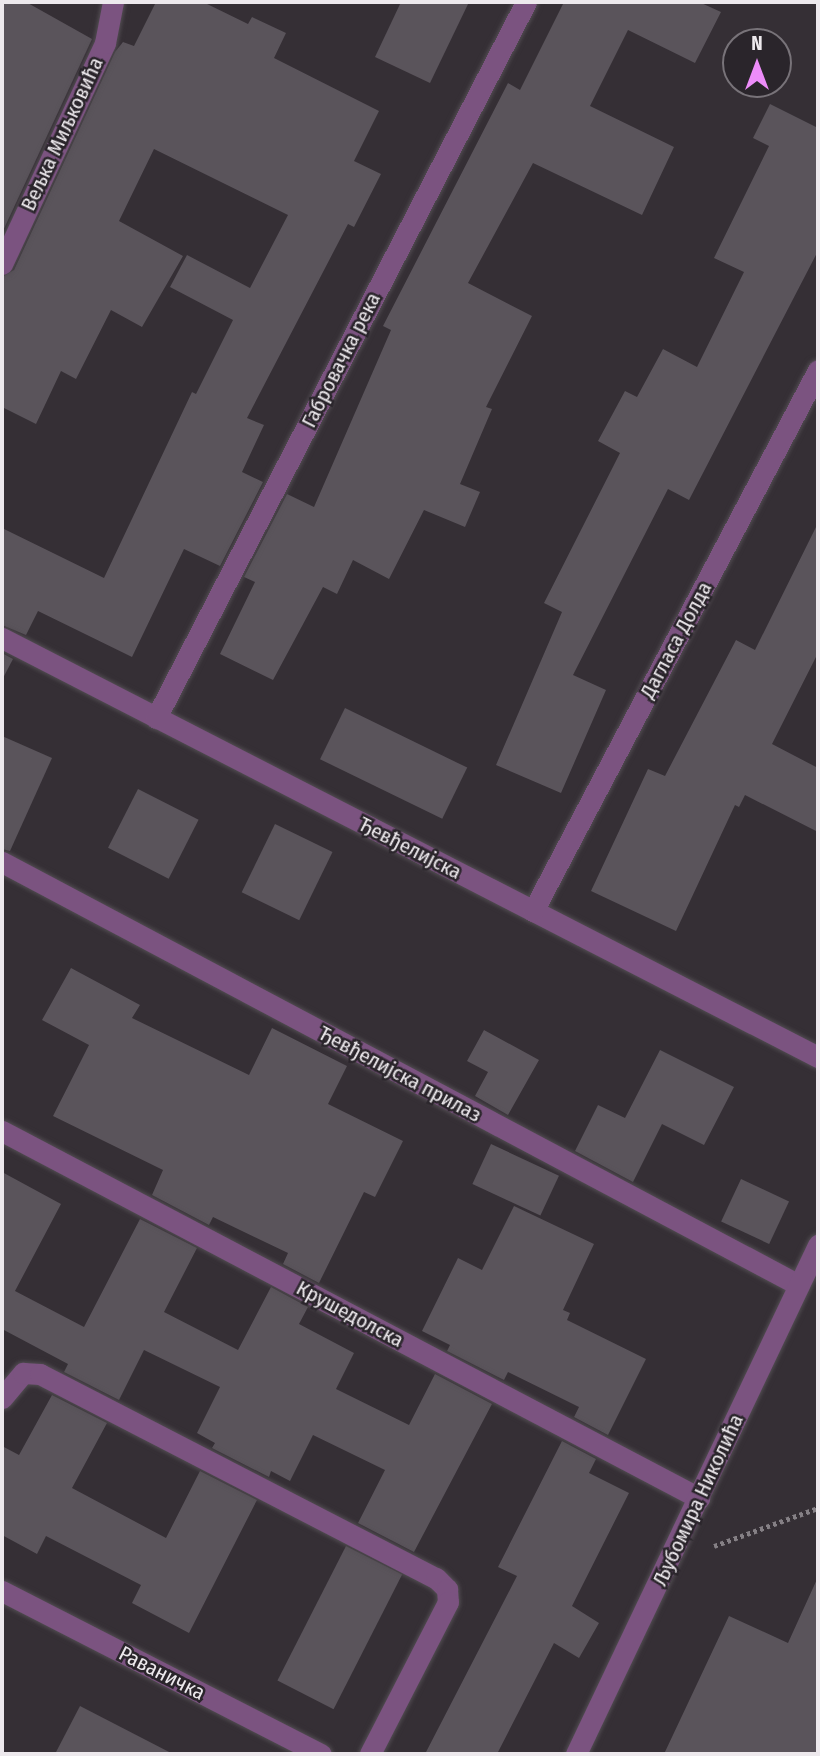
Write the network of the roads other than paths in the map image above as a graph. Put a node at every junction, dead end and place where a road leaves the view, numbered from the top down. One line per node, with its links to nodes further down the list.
1 (113, 2): 3 (street, Вељка Миљковића)
2 (526, 2): 6 (street, Габровачка река)
3 (2, 264)
4 (818, 370): 8 (street, Дагласа Долда)
5 (2, 638): 6 (street, Ђевђелијска)
6 (156, 718): 8 (street, Ђевђелијска)
7 (2, 862): 12 (street, Ђевђелијска прилаз)
8 (533, 911): 9 (street, Ђевђелијска)
9 (818, 1058)
10 (2, 1131): 14 (street, Крушедолска)
11 (818, 1245): 12 (street, Љубомира Николића)
12 (799, 1285): 14 (street, Љубомира Николића)
13 (2, 1398): 17 (street)
14 (699, 1497): 18 (street, Љубомира Николића)
15 (2, 1591): 16 (street, Раваничка)
16 (321, 1754)
17 (370, 1754)
18 (576, 1754)

